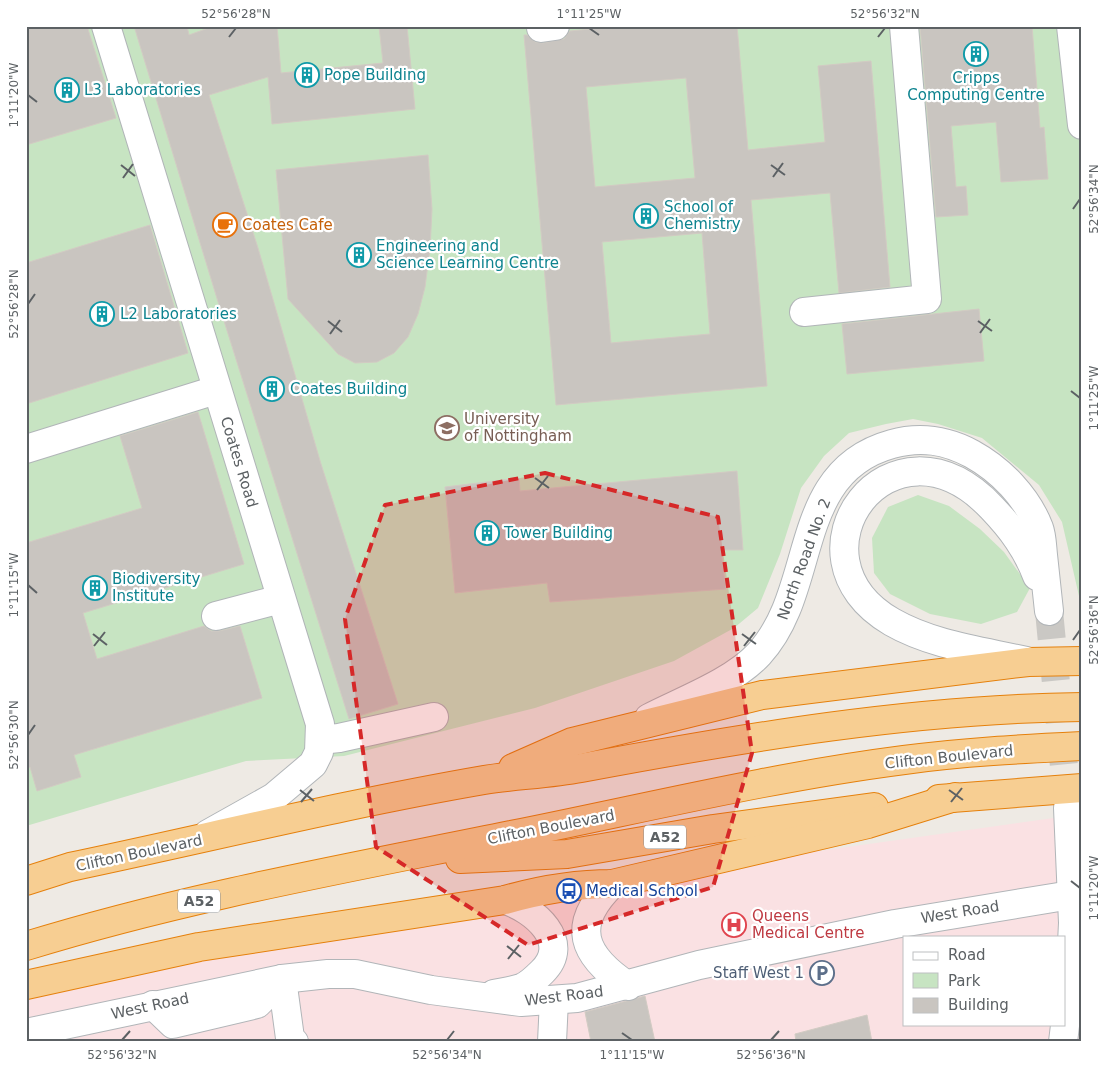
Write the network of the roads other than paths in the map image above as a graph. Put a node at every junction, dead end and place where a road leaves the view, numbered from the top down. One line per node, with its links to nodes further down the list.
1 (106, 26): 6 (street, Coates Road)
2 (904, 26): 5 (street)
3 (1071, 26): 4 (street)
4 (1082, 125)
5 (804, 312)
6 (216, 390): 7 (street); 8 (street, Coates Road)
7 (26, 448)
8 (281, 599): 9 (street); 15 (street, Coates Road)
9 (216, 616)
10 (1082, 661): 11 (highway)
11 (1028, 662): 14 (highway); 14 (street, North Road No. 2)
12 (1082, 707): 17 (highway, Clifton Boulevard)
13 (434, 717): 15 (street)
14 (625, 730): 17 (highway)
15 (320, 740): 20 (street, Coates Road)
16 (1082, 746): 21 (highway, Clifton Boulevard)
17 (486, 780): 20 (highway, Clifton Boulevard)
18 (956, 797): 19 (highway, A52); 21 (highway, A52); 23 (highway)
19 (1075, 798): 24 (street)
20 (196, 841): 22 (highway, Clifton Boulevard)
21 (373, 863): 26 (highway, Clifton Boulevard / A52)
22 (26, 881)
23 (612, 884): 25 (highway); 29 (street)
24 (1071, 895): 29 (street, West Road); 32 (street)
25 (505, 900): 28 (highway); 30 (street)
26 (26, 946)
27 (282, 979): 30 (street, West Road); 34 (street, West Road); 35 (street)
28 (26, 985)
29 (628, 986): 31 (street, West Road)
30 (478, 998): 31 (street, West Road)
31 (554, 1000): 36 (street)
32 (1066, 1017)
33 (1065, 1026): 37 (street)
34 (26, 1033)
35 (294, 1042)
36 (552, 1042)
37 (1063, 1042)

